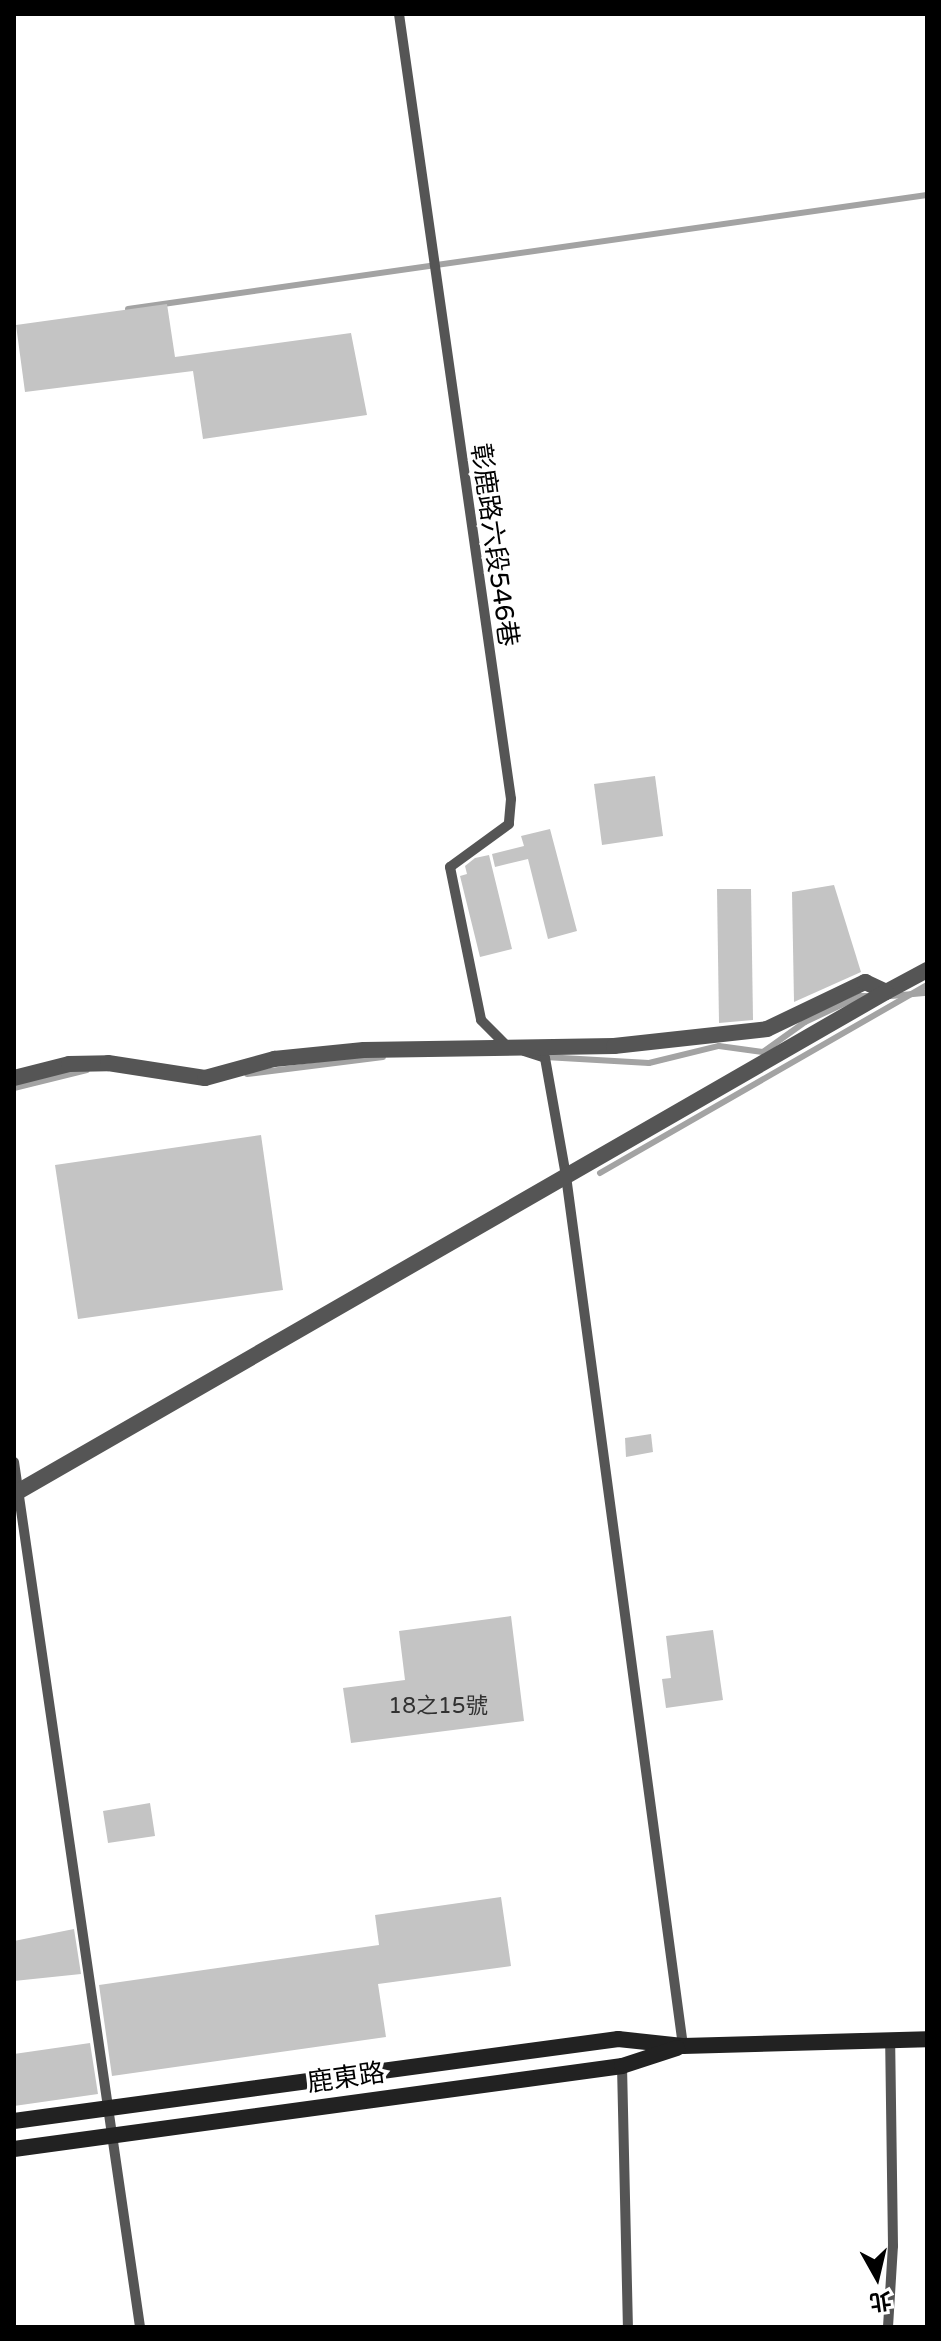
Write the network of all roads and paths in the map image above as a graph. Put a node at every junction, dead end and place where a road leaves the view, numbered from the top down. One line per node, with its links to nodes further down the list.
1 (399, 14): 4 (lane, 彰鹿路六段546巷)
2 (927, 970): 3 (street)
3 (886, 992): 4 (street); 6 (street)
4 (501, 1044): 5 (street); 6 (lane)
5 (14, 1078)
6 (566, 1176): 8 (street); 11 (lane)
7 (14, 1462): 8 (lane)
8 (16, 1493): 13 (lane)
9 (890, 2038): 10 (street, 鹿東路); 11 (street, 鹿東路); 19 (lane)
10 (927, 2039)
11 (683, 2046): 12 (street, 鹿東路); 13 (street, 鹿東路)
12 (622, 2066): 15 (street, 鹿東路); 18 (lane)
13 (108, 2107): 14 (street, 鹿東路); 15 (lane)
14 (14, 2121)
15 (112, 2134): 16 (street, 鹿東路); 17 (lane)
16 (14, 2149)
17 (140, 2327)
18 (628, 2327)
19 (888, 2327)

